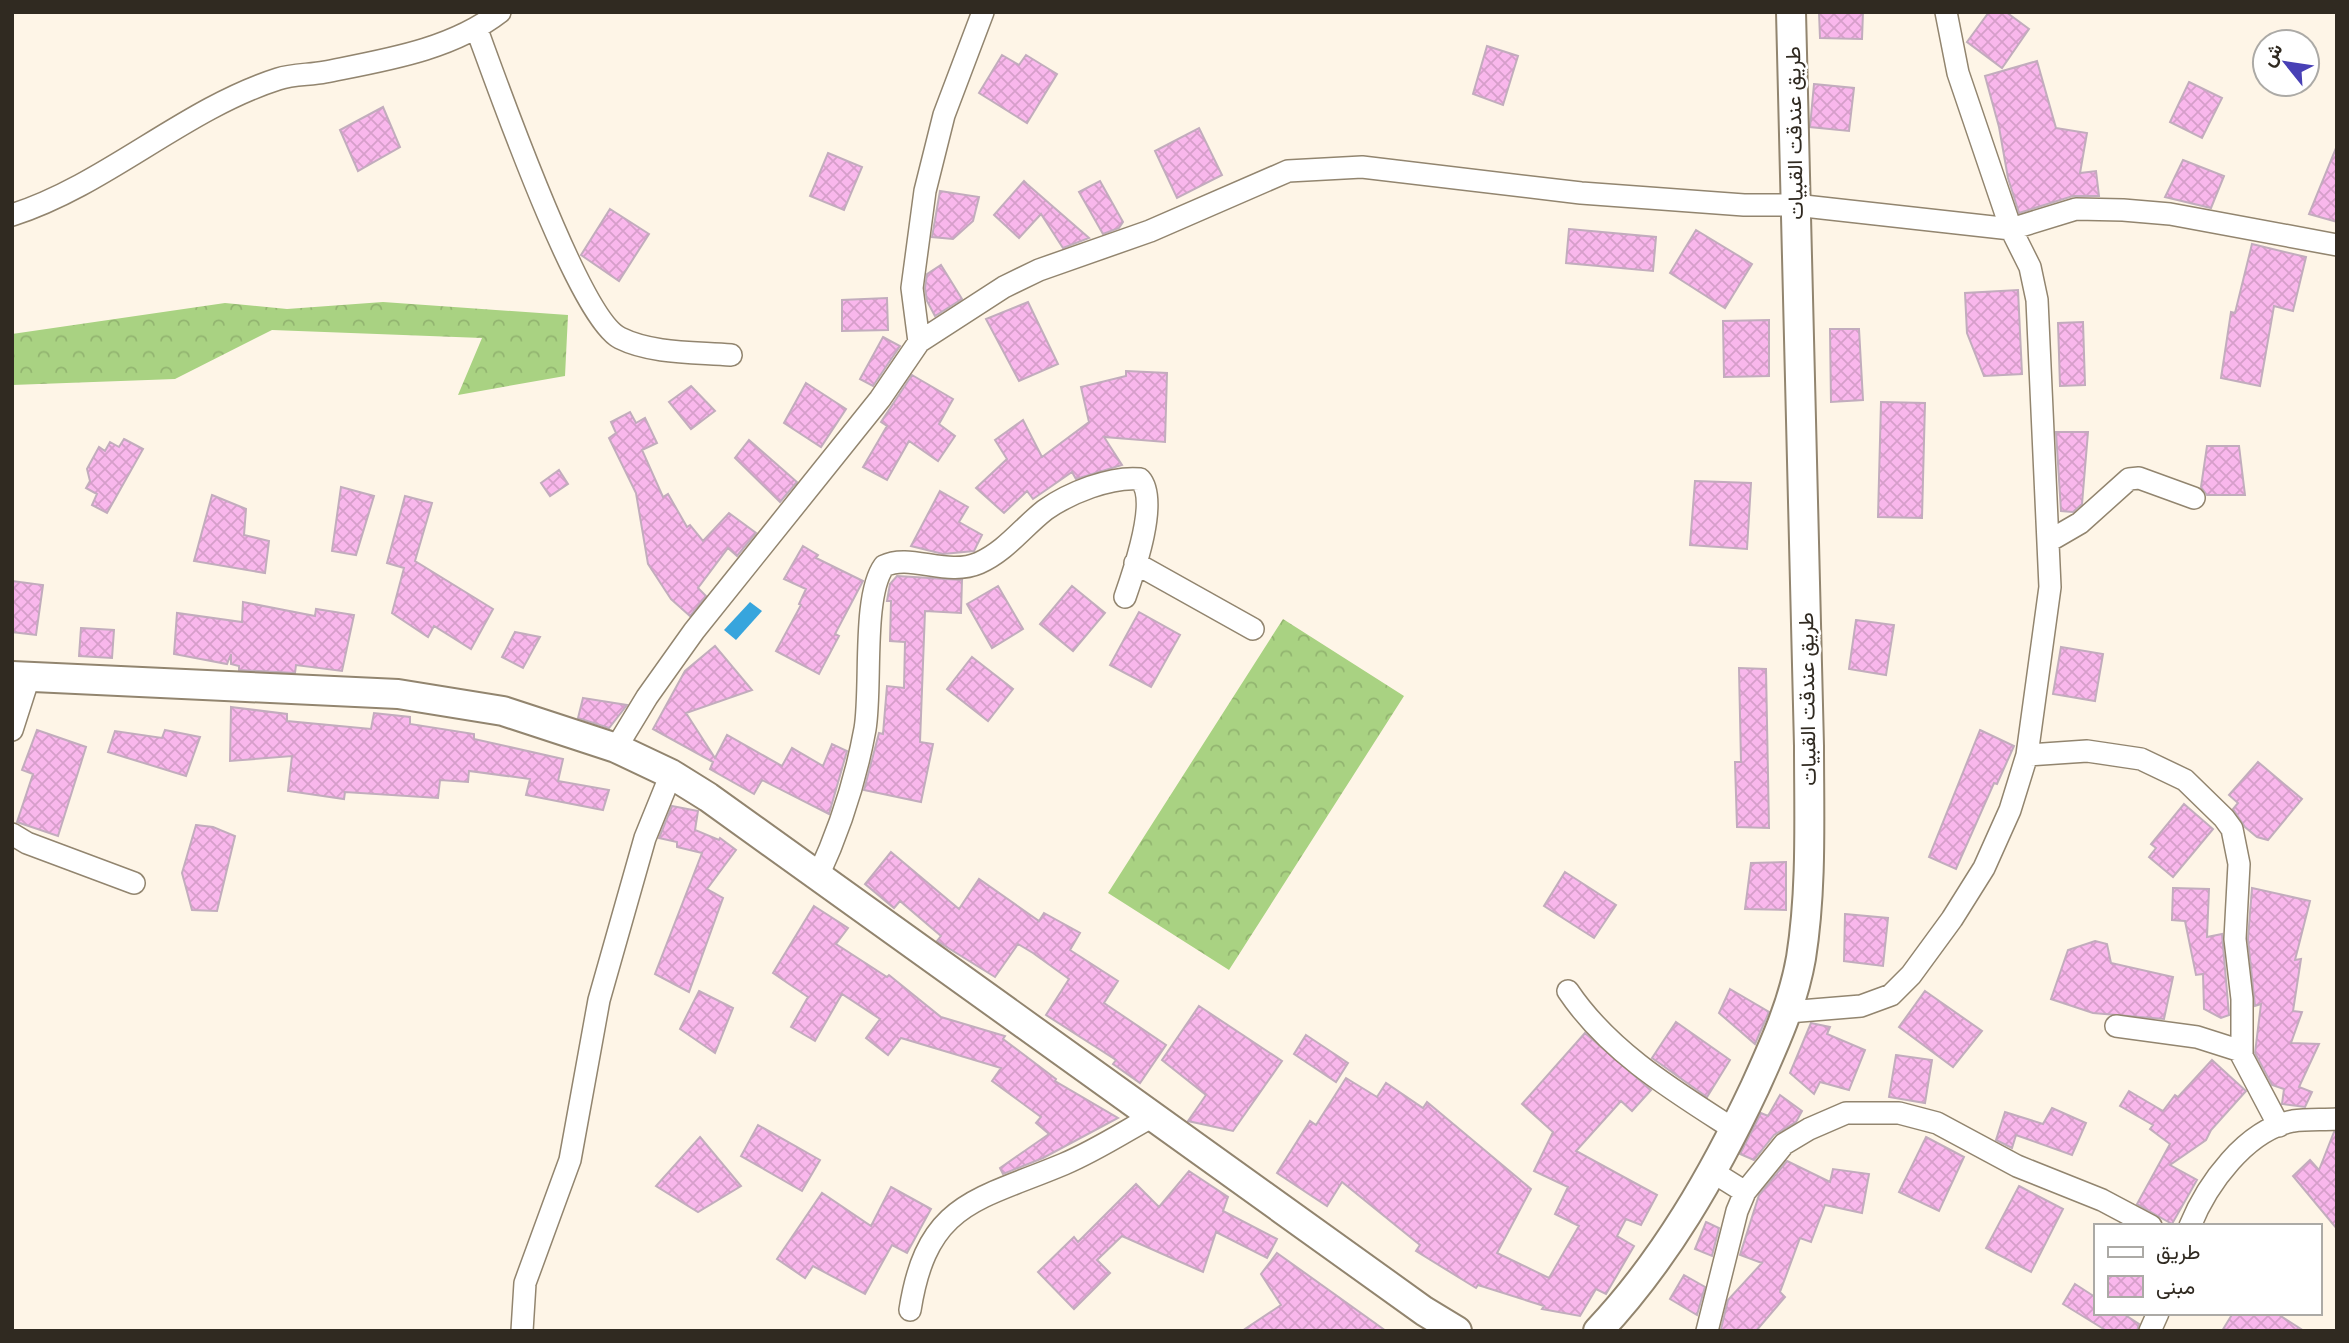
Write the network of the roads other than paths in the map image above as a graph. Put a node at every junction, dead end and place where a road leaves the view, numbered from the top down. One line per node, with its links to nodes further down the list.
1 (500, 12): 5 (street)
2 (983, 12): 10 (street)
3 (1791, 12): 6 (main road, طريق عندقت القبيات)
4 (1946, 12): 8 (street)
5 (477, 30): 7 (street); 11 (street)
6 (1795, 205): 8 (street); 10 (street); 26 (main road, طريق عندقت القبيات)
7 (12, 215)
8 (2011, 229): 9 (street); 13 (street)
9 (2337, 245)
10 (919, 342): 19 (street)
11 (731, 355)
12 (2194, 498): 13 (street)
13 (2049, 541): 20 (street)
14 (1135, 564): 15 (street); 16 (street); 23 (street)
15 (1125, 597)
16 (1253, 629)
17 (20, 677): 18 (street); 19 (main road)
18 (12, 730)
19 (617, 748): 21 (main road)
20 (2027, 755): 26 (street); 28 (street)
21 (671, 774): 23 (main road); 39 (street)
22 (12, 834): 24 (street)
23 (818, 876): 29 (main road)
24 (134, 883)
25 (1568, 991): 32 (street)
26 (1788, 1012): 32 (main road, طريق عندقت القبيات)
27 (2116, 1026): 28 (street)
28 (2241, 1051): 31 (street)
29 (1153, 1116): 37 (street); 40 (main road)
30 (2337, 1119): 31 (street)
31 (2279, 1126): 36 (street)
32 (1735, 1130): 33 (main road, طريق عندقت القبيات)
33 (1713, 1172): 34 (street); 41 (main road, طريق عندقت القبيات)
34 (1745, 1192): 35 (street); 42 (street)
35 (2147, 1224)
36 (2191, 1224)
37 (910, 1310)
38 (2157, 1315): 43 (street)
39 (522, 1331)
40 (1457, 1331)
41 (1598, 1331)
42 (1707, 1331)
43 (2150, 1331)

